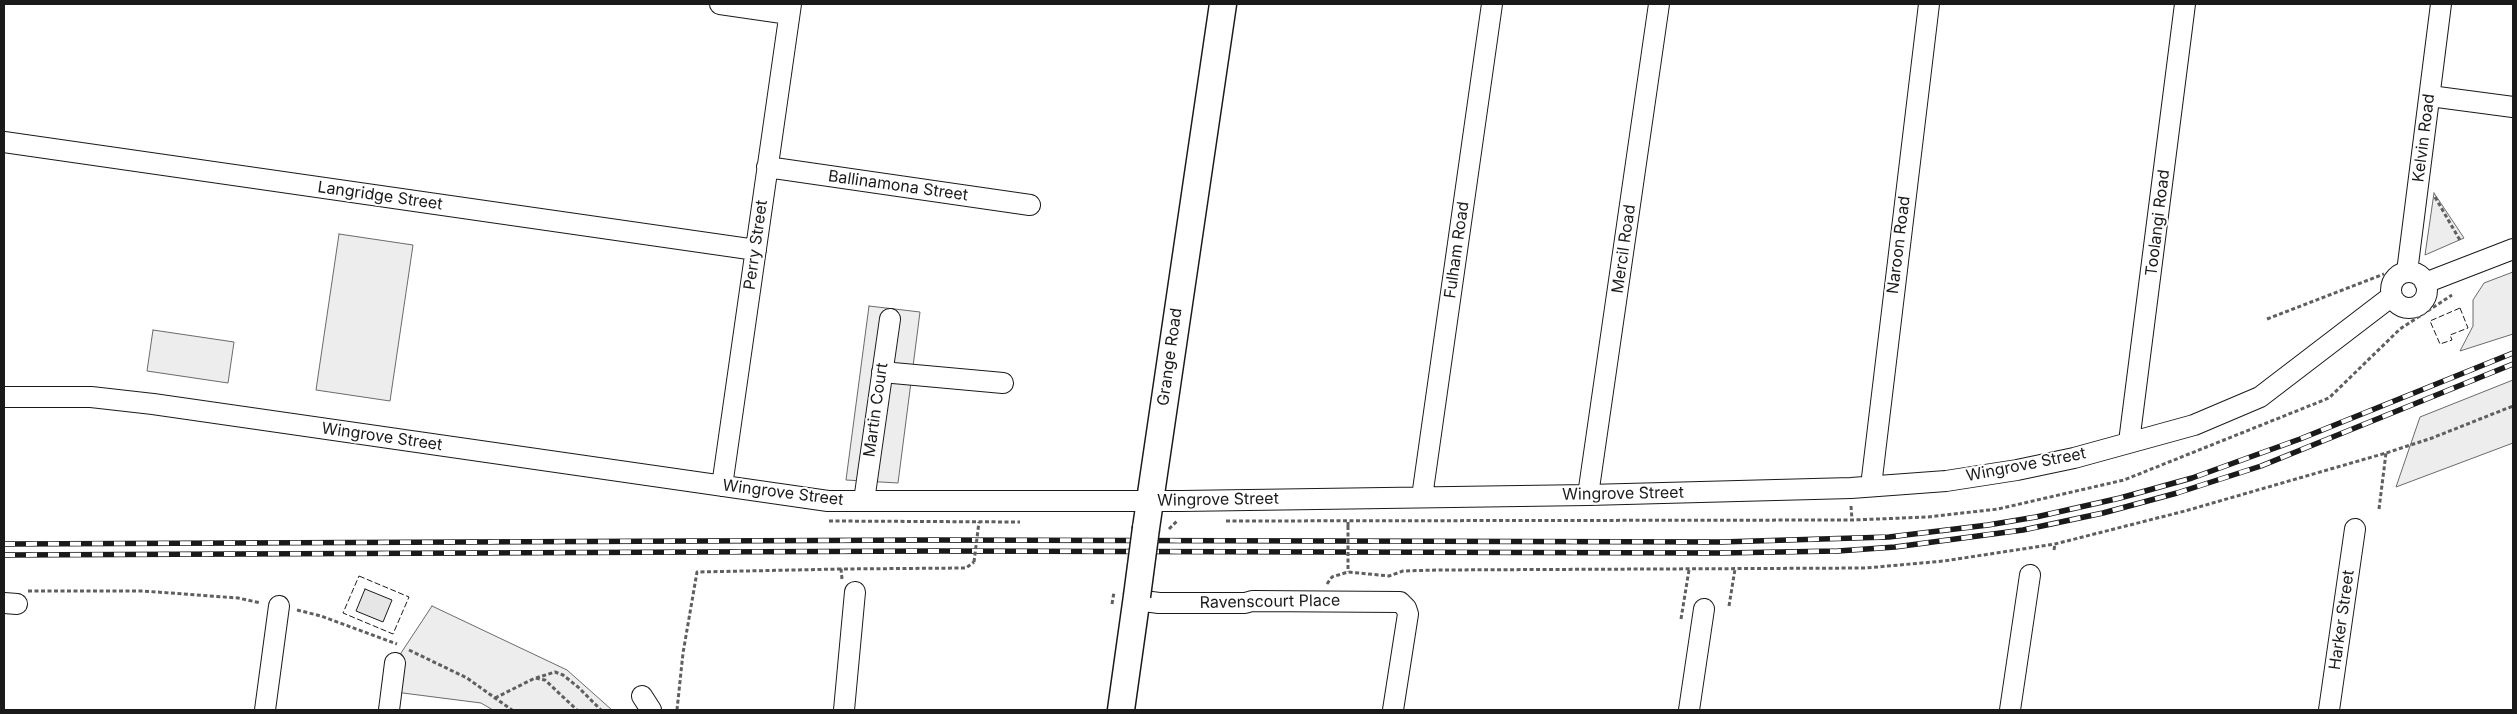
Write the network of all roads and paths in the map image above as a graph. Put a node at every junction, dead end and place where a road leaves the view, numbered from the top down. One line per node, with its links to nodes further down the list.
1 (720, 4): 8 (street)
2 (1223, 4): 35 (main road, Grange Road)
3 (1492, 4): 33 (street, Fulham Road)
4 (1659, 4): 32 (street, Mercil Road)
5 (1929, 4): 31 (street, Naroon Road)
6 (2185, 4): 28 (street, Toolangi Road)
7 (2440, 4): 9 (street, Kelvin Road)
8 (790, 9): 12 (street, Perry Street)
9 (2430, 96): 10 (street); 18 (street, Kelvin Road)
10 (2513, 107)
11 (4, 142): 17 (street, Langridge Street)
12 (767, 167): 14 (street, Ballinamona Street); 17 (street, Perry Street)
13 (2434, 196): 15 (path)
14 (1030, 205)
15 (2461, 242)
16 (2513, 249): 20 (street)
17 (756, 250): 30 (street, Perry Street)
18 (2407, 272): 20 (street); 21 (street)
19 (2384, 274): 23 (path)
20 (2426, 283): 21 (street)
21 (2392, 296): 28 (street, Wingrove Street)
22 (890, 319): 24 (street, Martin Court)
23 (2267, 319)
24 (882, 372): 25 (street); 34 (street, Martin Court)
25 (1003, 383)
26 (4, 397): 30 (street, Wingrove Street)
27 (2513, 406): 29 (path)
28 (2129, 442): 31 (street, Wingrove Street)
29 (2386, 453): 36 (path); 40 (path)
30 (722, 486): 34 (street, Wingrove Street)
31 (1871, 486): 32 (street, Wingrove Street)
32 (1588, 495): 33 (street, Wingrove Street)
33 (1422, 497): 35 (street, Wingrove Street)
34 (864, 501): 35 (street, Wingrove Street)
35 (1149, 501): 49 (main road, Grange Road, bridge)
36 (2379, 509)
37 (1401, 521): 45 (path, bridge)
38 (979, 522): 42 (path, bridge)
39 (2355, 530): 67 (street, Harker Street)
40 (2055, 544): 41 (path); 43 (path)
41 (2054, 550)
42 (841, 569): 48 (path); 61 (path)
43 (1735, 569): 44 (path); 51 (path)
44 (1689, 570): 45 (path); 53 (path)
45 (1348, 572): 47 (path)
46 (2030, 575): 66 (street)
47 (1332, 576)
48 (856, 592): 62 (street)
49 (1137, 598): 63 (main road, Grange Road); 64 (street, Ravenscourt Place)
50 (278, 606): 57 (street)
51 (1729, 606)
52 (1704, 609): 65 (street)
53 (1681, 619)
54 (395, 663): 58 (street)
55 (535, 678): 56 (path); 59 (path); 60 (path)
56 (495, 698)
57 (264, 710)
58 (389, 710)
59 (577, 710)
60 (601, 710)
61 (677, 710)
62 (844, 710)
63 (1121, 710)
64 (1394, 710)
65 (1689, 710)
66 (2010, 710)
67 (2329, 710)

